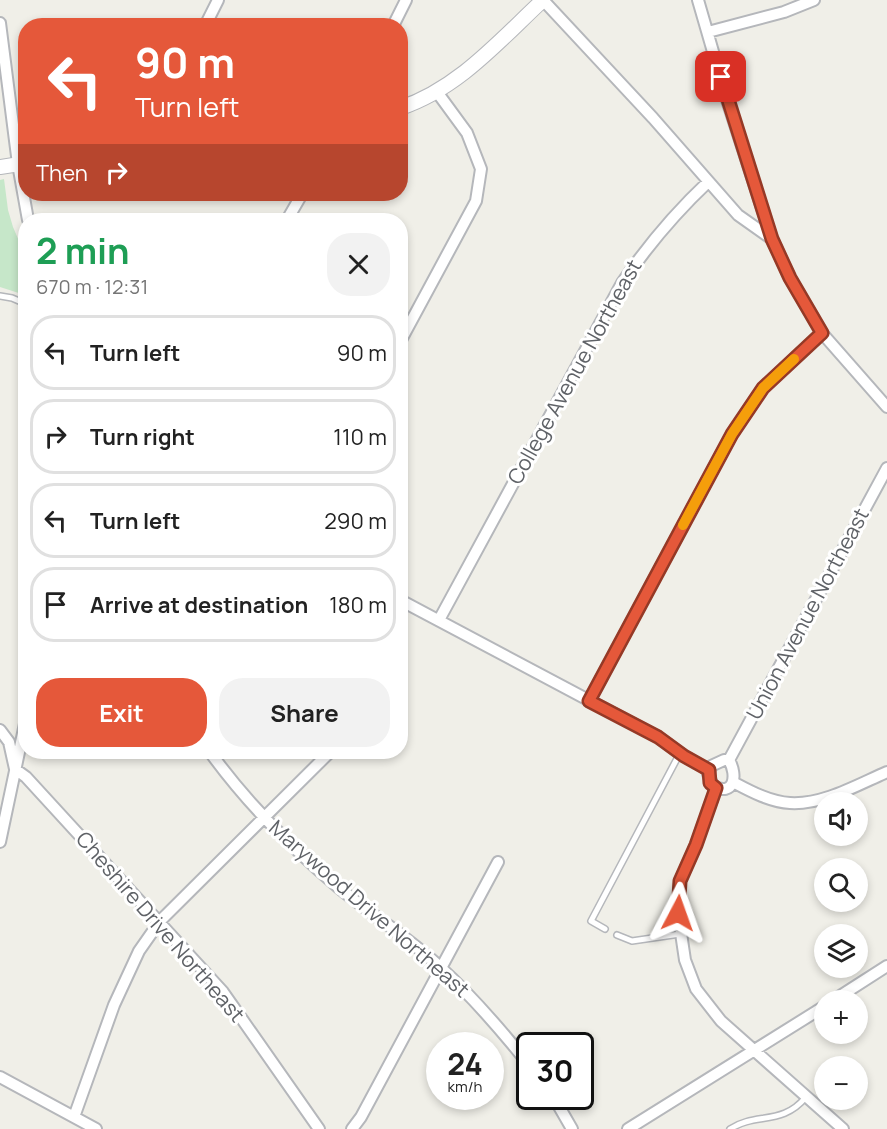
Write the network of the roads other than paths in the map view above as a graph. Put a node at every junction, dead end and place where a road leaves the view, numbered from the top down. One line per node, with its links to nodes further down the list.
1 (218, 0): 6 (street)
2 (406, 0): 7 (street)
3 (543, 0): 10 (street); 15 (street)
4 (698, 0): 9 (street)
5 (814, 0): 9 (street)
6 (209, 18)
7 (397, 18)
8 (0, 23): 12 (street)
9 (708, 32): 16 (street)
10 (437, 92): 11 (street); 19 (street)
11 (408, 106)
12 (18, 138)
13 (18, 165): 14 (street)
14 (0, 167)
15 (708, 182): 16 (street); 24 (street, College Avenue Northeast)
16 (772, 239): 20 (street)
17 (0, 296): 18 (lane)
18 (18, 301)
19 (408, 327)
20 (822, 333): 21 (street); 25 (street)
21 (887, 407)
22 (887, 468): 31 (street, Union Avenue Northeast)
23 (408, 604): 24 (street)
24 (439, 620): 25 (street)
25 (589, 701): 27 (street)
26 (0, 730): 32 (street)
27 (680, 753): 33 (street); 41 (lane)
28 (18, 755): 32 (street)
29 (216, 759): 37 (street, Marywood Drive Northeast)
30 (323, 759): 37 (street)
31 (729, 760): 33 (street); 35 (street)
32 (15, 769): 38 (street); 40 (street, Cheshire Drive Northeast)
33 (709, 770): 36 (street)
34 (887, 772): 35 (street)
35 (733, 782): 36 (street)
36 (716, 788): 42 (street)
37 (265, 818): 40 (street); 45 (street, Marywood Drive Northeast)
38 (0, 842)
39 (498, 862): 45 (street)
40 (160, 921): 53 (street); 56 (street, Cheshire Drive Northeast)
41 (605, 929)
42 (680, 934): 43 (lane); 49 (street)
43 (617, 935)
44 (887, 966): 46 (street)
45 (440, 967): 48 (street, Marywood Drive Northeast); 57 (street)
46 (850, 990)
47 (814, 1013): 49 (street)
48 (516, 1049)
49 (756, 1051): 51 (street); 59 (street)
50 (0, 1077): 53 (street)
51 (807, 1096): 54 (lane); 61 (street)
52 (561, 1110): 58 (street)
53 (74, 1117): 55 (street)
54 (739, 1127): 60 (lane)
55 (96, 1129)
56 (320, 1129)
57 (352, 1129)
58 (572, 1129)
59 (628, 1129)
60 (730, 1129)
61 (843, 1129)

